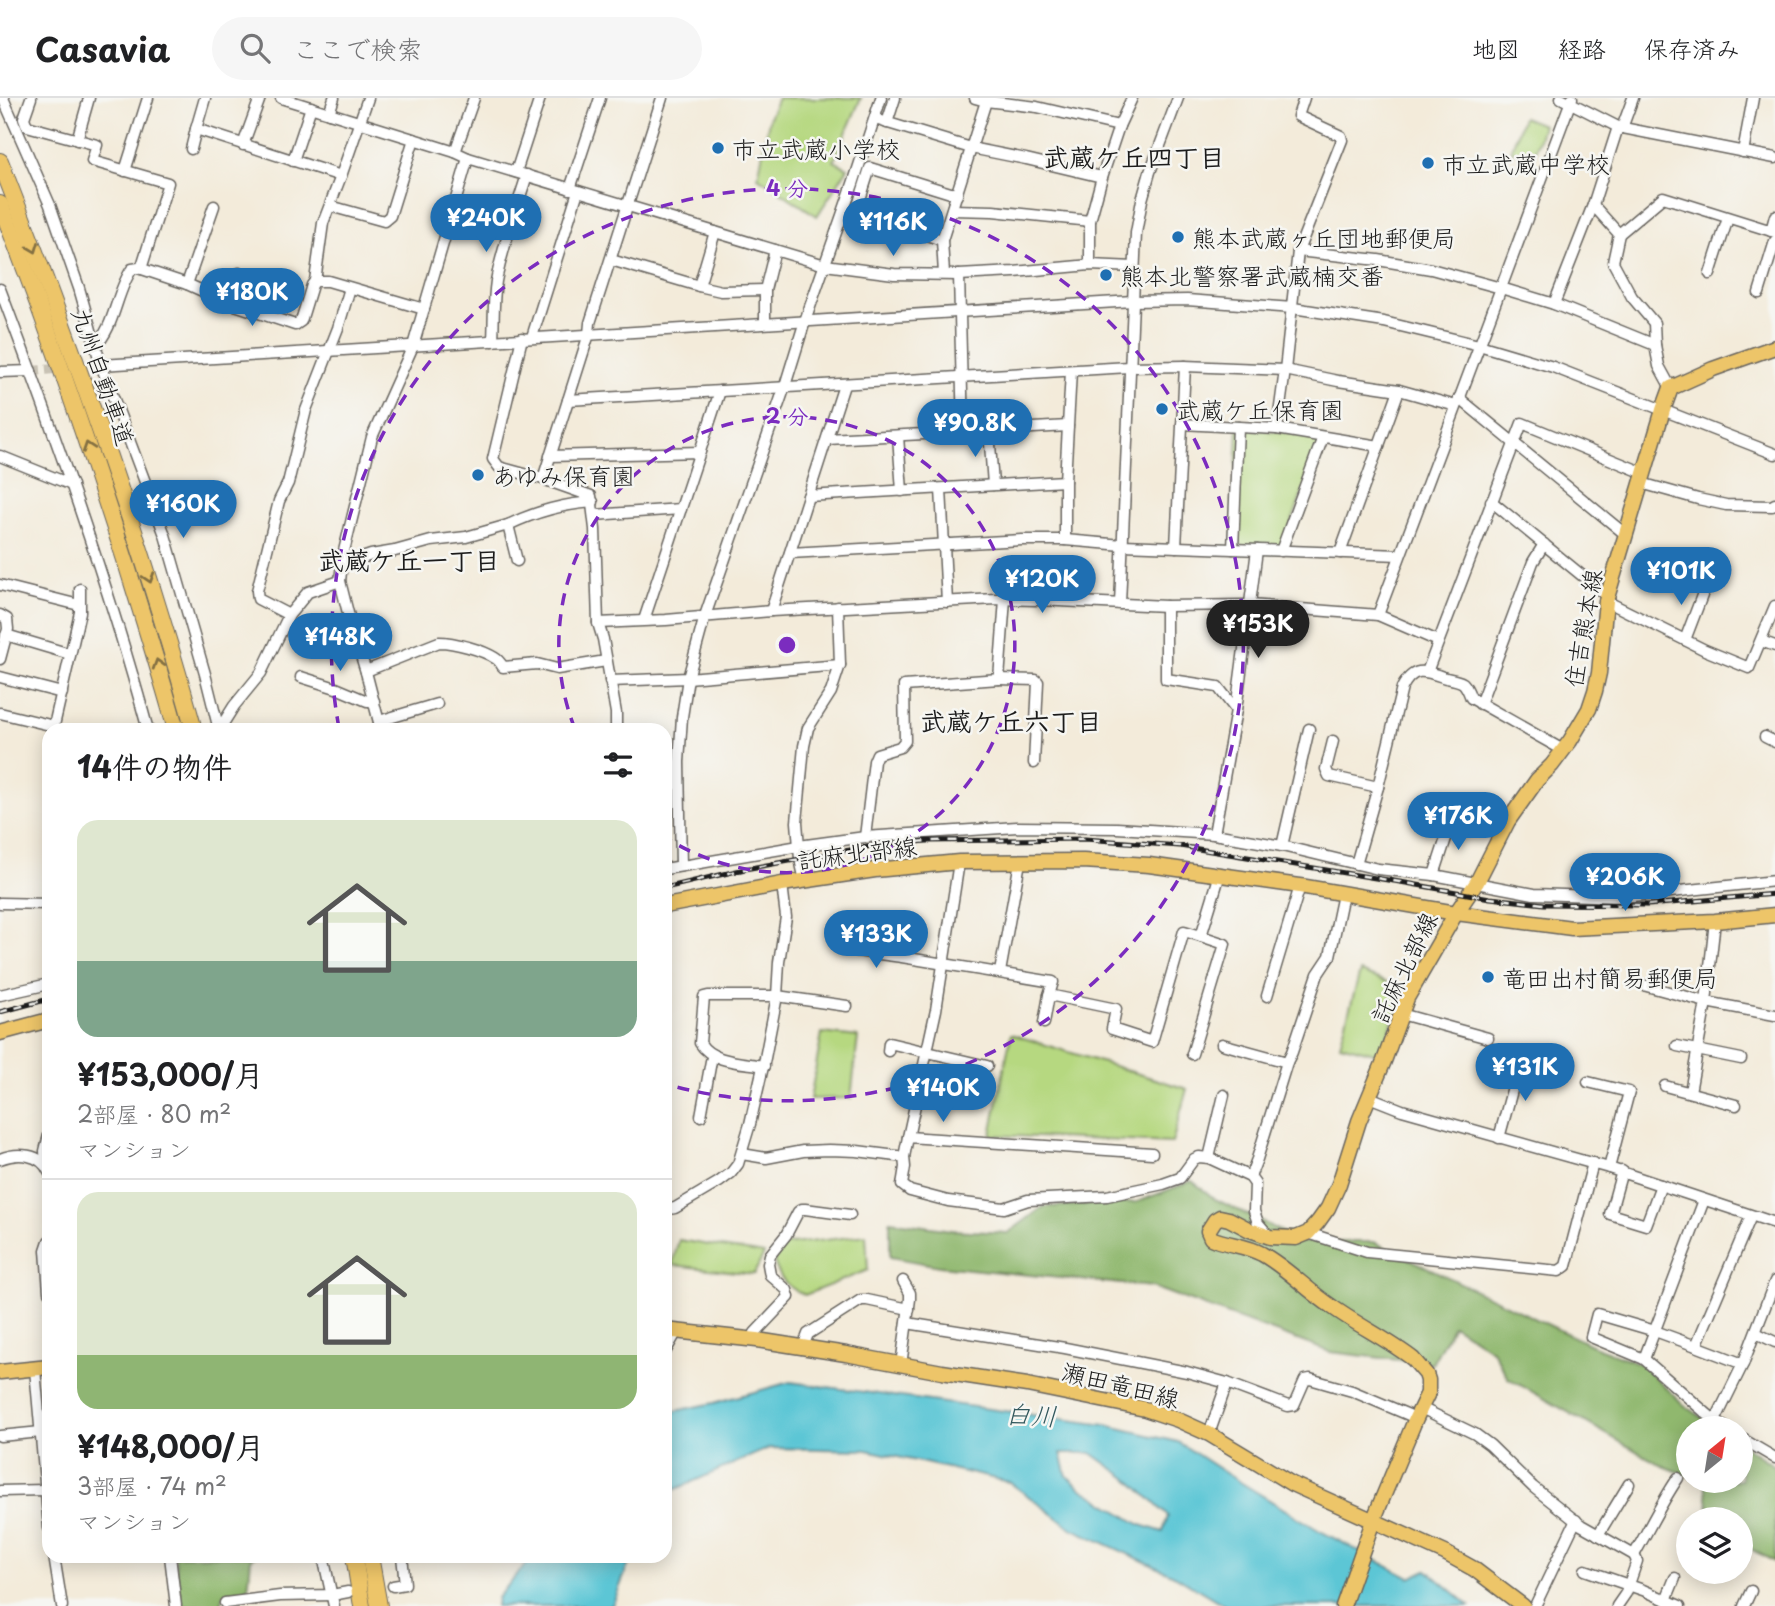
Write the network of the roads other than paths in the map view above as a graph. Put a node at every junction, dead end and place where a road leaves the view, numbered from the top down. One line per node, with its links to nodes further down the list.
1 (3, 98): 93 (street)
2 (31, 98): 30 (street)
3 (89, 98): 30 (street)
4 (148, 98): 41 (street)
5 (205, 98): 29 (street)
6 (260, 98): 32 (street)
7 (281, 98): 23 (street)
8 (334, 98): 24 (street)
9 (368, 98): 26 (street)
10 (474, 98): 35 (street)
11 (540, 98): 42 (street)
12 (600, 98): 45 (street)
13 (662, 98): 51 (street)
14 (881, 98): 25 (street)
15 (895, 98): 25 (street)
16 (1132, 98): 27 (street)
17 (1178, 98): 66 (street)
18 (1304, 98): 62 (street)
19 (1633, 98): 28 (street)
20 (1753, 98): 36 (street)
21 (983, 99): 27 (street); 33 (street)
22 (1568, 100): 28 (street); 76 (street)
23 (311, 107): 24 (street); 40 (street)
24 (329, 113): 26 (street)
25 (881, 121): 33 (street); 53 (street)
26 (359, 123): 31 (street); 43 (street)
27 (1119, 126): 44 (street)
28 (1620, 127): 36 (street); 48 (street)
29 (196, 129): 32 (street); 34 (street)
30 (77, 139): 41 (street)
31 (414, 139): 35 (street); 50 (street)
32 (243, 145): 40 (street)
33 (971, 148): 44 (street); 46 (street)
34 (191, 149)
35 (455, 152): 37 (street)
36 (1743, 152): 38 (street)
37 (468, 158): 42 (street); 84 (street)
38 (1775, 158)
39 (0, 161): 201 (highway, 九州自動車道, one-way to 201)
40 (293, 161): 43 (street)
41 (125, 171): 67 (street)
42 (522, 174): 45 (street); 90 (street)
43 (341, 176): 50 (street)
44 (1102, 177): 56 (street)
45 (574, 190): 51 (street); 89 (street)
46 (957, 195): 52 (street); 53 (street)
47 (0, 204): 200 (highway, 九州自動車道, one-way to 47)
48 (1593, 205): 58 (street); 82 (street)
49 (214, 206): 73 (street)
50 (330, 206): 72 (street)
51 (628, 206): 57 (street); 63 (street)
52 (952, 210): 56 (street); 60 (street)
53 (849, 214): 60 (street); 64 (street)
54 (1775, 216): 59 (street)
55 (1728, 218): 58 (street); 59 (street); 70 (street)
56 (1090, 221): 65 (street)
57 (716, 232): 61 (street); 74 (street)
58 (1619, 234): 92 (street)
59 (1774, 235): 79 (street)
60 (942, 240): 69 (street)
61 (775, 250): 64 (street); 78 (street)
62 (1298, 251): 76 (street); 83 (street)
63 (611, 260): 74 (street); 88 (street)
64 (825, 265): 69 (street); 86 (street)
65 (1090, 265): 66 (street); 71 (street)
66 (1134, 267): 80 (street)
67 (141, 269): 73 (street); 93 (street)
68 (239, 273): 81 (street)
69 (944, 274): 71 (street)
70 (1710, 274)
71 (959, 275): 85 (street)
72 (315, 281): 75 (street); 81 (street)
73 (187, 284): 81 (street)
74 (699, 286): 78 (street)
75 (350, 288): 84 (street); 96 (street)
76 (1502, 288): 82 (street); 91 (street)
77 (0, 289): 100 (street)
78 (765, 290): 87 (street)
79 (1759, 293)
80 (1133, 301): 83 (street); 85 (street); 99 (street)
81 (229, 303)
82 (1554, 304): 92 (street)
83 (1293, 308): 91 (street); 101 (street)
84 (424, 309): 94 (street)
85 (960, 312): 86 (street); 104 (street)
86 (805, 321): 87 (street); 107 (street)
87 (765, 323): 88 (street)
88 (589, 334): 89 (street); 110 (street)
89 (527, 338): 90 (street); 129 (street)
90 (494, 341): 94 (street)
91 (1479, 345): 111 (street); 112 (street)
92 (1656, 345): 106 (street)
93 (95, 346): 97 (street)
94 (413, 346): 96 (street); 155 (street)
95 (1775, 347): 106 (main road)
96 (328, 351): 97 (street); 172 (street)
97 (101, 365): 202 (street)
98 (1185, 366): 99 (street); 101 (street); 113 (street)
99 (1129, 367): 102 (street); 146 (street)
100 (32, 370): 103 (street); 131 (street)
101 (1286, 370): 108 (street); 116 (street)
102 (1071, 371): 104 (street); 114 (street)
103 (0, 372)
104 (962, 378): 105 (street); 118 (street)
105 (844, 385): 107 (street); 121 (street)
106 (1671, 388): 112 (main road, 住吉熊本線)
107 (784, 389): 109 (street); 173 (street)
108 (1399, 390): 111 (street); 123 (street)
109 (720, 391): 110 (street); 124 (street)
110 (568, 400): 127 (street)
111 (1457, 402): 122 (street); 153 (street)
112 (1663, 410): 125 (street); 128 (main road, 住吉熊本線)
113 (1182, 425): 115 (street); 147 (street)
114 (1068, 426): 117 (street); 130 (street)
115 (1238, 427): 116 (street); 148 (street)
116 (1277, 429): 120 (street)
117 (989, 430): 118 (street); 132 (street)
118 (963, 432): 119 (street)
119 (898, 436): 121 (street); 134 (street)
120 (1323, 437): 123 (street); 150 (street)
121 (827, 439): 135 (street)
122 (1513, 443): 128 (street); 136 (street); 142 (street)
123 (1379, 446): 152 (street)
124 (700, 452): 127 (street); 139 (street)
125 (1775, 453)
126 (0, 456): 131 (street)
127 (550, 456): 129 (street)
128 (1642, 478): 138 (street); 142 (main road, 住吉熊本線)
129 (543, 479): 137 (street)
130 (1065, 481): 132 (street); 143 (street)
131 (72, 485): 199 (street)
132 (993, 485): 133 (street)
133 (941, 489): 134 (street); 145 (street)
134 (902, 491): 135 (street)
135 (808, 496): 151 (street)
136 (1491, 501): 144 (street); 178 (street)
137 (593, 502): 140 (street); 141 (street)
138 (1775, 504)
139 (681, 509): 140 (street); 174 (street)
140 (594, 515): 175 (street)
141 (508, 525): 154 (street); 155 (street)
142 (1625, 534): 161 (main road, 住吉熊本線)
143 (1065, 540): 145 (street); 146 (street)
144 (1544, 544): 161 (street); 195 (street)
145 (944, 545): 151 (street); 162 (street)
146 (1123, 545): 147 (street); 163 (street)
147 (1176, 547): 148 (street)
148 (1233, 549): 149 (street)
149 (1257, 550): 150 (street); 165 (street)
150 (1281, 551): 152 (street)
151 (790, 553): 169 (street)
152 (1340, 553): 153 (street)
153 (1400, 555): 170 (street)
154 (517, 561)
155 (342, 565): 156 (street)
156 (341, 581): 172 (street); 185 (street)
157 (0, 585): 164 (street)
158 (1706, 585): 177 (street)
159 (80, 589): 164 (street)
160 (1005, 599): 162 (street); 163 (street); 190 (street)
161 (1607, 599): 177 (street); 210 (main road, 住吉熊本線)
162 (947, 602): 168 (street)
163 (1120, 604): 166 (street)
164 (79, 605): 181 (street)
165 (1250, 605): 166 (street); 170 (street); 196 (street)
166 (1166, 606): 196 (street)
167 (1775, 606): 179 (street)
168 (838, 607): 169 (street); 184 (street)
169 (771, 611): 173 (street)
170 (1378, 614): 178 (street)
171 (0, 615): 176 (street)
172 (289, 615): 203 (street)
173 (705, 616): 174 (street); 189 (street)
174 (644, 620): 175 (street)
175 (598, 623): 183 (street)
176 (6, 635): 181 (street); 182 (street)
177 (1685, 640): 179 (street)
178 (1438, 641): 186 (street)
179 (1761, 641): 180 (street)
180 (1775, 646)
181 (70, 654): 192 (street)
182 (0, 659)
183 (606, 661): 185 (street); 191 (street)
184 (840, 665): 189 (street); 216 (street)
185 (366, 672): 193 (street)
186 (1427, 672): 195 (street); 212 (street)
187 (0, 677): 192 (street)
188 (301, 677): 193 (street)
189 (688, 678): 191 (street); 221 (street)
190 (999, 680): 211 (street); 215 (street)
191 (610, 681): 206 (street)
192 (62, 693): 198 (street)
193 (374, 701): 204 (street)
194 (437, 704): 205 (street)
195 (1480, 704): 210 (street)
196 (1236, 710): 214 (street)
197 (0, 713): 207 (street)
198 (54, 723)
199 (146, 723)
200 (174, 723)
201 (192, 723)
202 (217, 723)
203 (223, 723)
204 (380, 723)
205 (385, 723)
206 (616, 723)
207 (42, 725)
208 (1309, 729): 217 (street)
209 (1333, 741): 212 (street)
210 (1563, 750): 227 (main road, 住吉熊本線)
211 (1034, 763)
212 (1378, 787): 220 (street)
213 (1452, 820): 224 (street)
214 (1214, 834): 215 (street); 217 (street)
215 (864, 837): 216 (street)
216 (799, 846): 221 (street); 226 (street)
217 (1282, 846): 220 (street)
218 (959, 862): 219 (main road, 託麻北部線); 226 (main road, 託麻北部線); 239 (street)
219 (1020, 862): 223 (main road, 託麻北部線); 240 (street)
220 (1356, 864): 224 (street)
221 (681, 866): 222 (street)
222 (672, 868)
223 (1220, 874): 229 (main road, 託麻北部線); 238 (street)
224 (1434, 875): 227 (street)
225 (1775, 880): 227 (street)
226 (805, 881): 228 (main road, 託麻北部線)
227 (1477, 882): 234 (main road, 住吉熊本線)
228 (782, 884): 233 (main road, 託麻北部線); 245 (street)
229 (1300, 886): 230 (main road, 託麻北部線); 246 (street)
230 (1343, 894): 234 (main road, 託麻北部線); 264 (street)
231 (0, 903): 232 (street)
232 (42, 904)
233 (672, 905)
234 (1455, 913): 236 (main road); 249 (main road, 託麻北部線)
235 (1775, 915): 236 (main road)
236 (1715, 921): 247 (street)
237 (858, 929): 239 (street)
238 (1201, 936): 244 (street); 260 (street)
239 (944, 964): 240 (street); 259 (street)
240 (1000, 972): 244 (street)
241 (1643, 985): 247 (street)
242 (42, 986): 243 (street)
243 (0, 995)
244 (1049, 995): 252 (street)
245 (777, 996): 248 (street); 261 (street); 265 (street)
246 (1267, 996)
247 (1706, 1002): 250 (street); 257 (street)
248 (847, 1006)
249 (1401, 1014): 254 (street); 271 (main road, 託麻北部線)
250 (1775, 1015)
251 (42, 1022): 253 (main road)
252 (1044, 1023)
253 (0, 1033)
254 (1488, 1038)
255 (1222, 1044): 264 (street)
256 (1677, 1046): 257 (street)
257 (1697, 1050): 262 (street); 269 (street)
258 (887, 1051): 259 (street)
259 (928, 1052): 266 (street); 274 (street)
260 (1192, 1054)
261 (713, 1055): 265 (street); 273 (street)
262 (1741, 1059)
263 (1520, 1061): 275 (street)
264 (1287, 1062): 285 (street)
265 (764, 1066): 277 (street)
266 (987, 1066)
267 (1588, 1082): 283 (street)
268 (1665, 1086): 269 (street)
269 (1690, 1092): 272 (street)
270 (1224, 1095): 279 (street)
271 (1369, 1097): 275 (street); 292 (main road, 託麻北部線)
272 (1736, 1105)
273 (701, 1116)
274 (908, 1138): 276 (street); 278 (street)
275 (1499, 1138): 282 (street)
276 (1152, 1153)
277 (741, 1154): 278 (street); 288 (street)
278 (904, 1157): 279 (street)
279 (1209, 1158): 285 (street)
280 (0, 1159): 281 (street)
281 (42, 1160)
282 (1593, 1163): 283 (street); 292 (street)
283 (1609, 1168): 284 (street)
284 (1622, 1171): 286 (street); 286 (street)
285 (1250, 1177): 293 (street)
286 (1661, 1185): 287 (street)
287 (1704, 1200): 290 (street); 299 (street)
288 (672, 1209)
289 (850, 1215): 301 (street)
290 (1751, 1216): 291 (street); 303 (street)
291 (1775, 1223)
292 (1308, 1233): 293 (main road)
293 (1270, 1237): 311 (main road)
294 (903, 1281): 296 (street)
295 (1775, 1283): 300 (street)
296 (909, 1309): 297 (street); 304 (street)
297 (907, 1323): 307 (street); 310 (street)
298 (672, 1331): 301 (main road, 瀬田竜田線)
299 (1655, 1331): 303 (street); 305 (street); 305 (street)
300 (1756, 1334): 302 (street); 306 (street)
301 (752, 1340): 304 (main road, 瀬田竜田線)
302 (1775, 1342)
303 (1696, 1346): 306 (street)
304 (803, 1347): 307 (main road, 瀬田竜田線)
305 (1644, 1359): 312 (street)
306 (1743, 1364): 313 (street)
307 (901, 1365): 315 (main road, 瀬田竜田線)
308 (42, 1368): 309 (main road); 314 (street)
309 (0, 1372)
310 (1227, 1383): 311 (street); 315 (street)
311 (1418, 1413): 324 (street); 325 (main road)
312 (1709, 1416)
313 (1717, 1416)
314 (41, 1432): 316 (street); 317 (street)
315 (1209, 1434): 325 (main road, 瀬田竜田線)
316 (0, 1436)
317 (42, 1446)
318 (1754, 1446): 319 (street)
319 (1775, 1458)
320 (1676, 1481): 327 (street)
321 (1629, 1484): 326 (street)
322 (42, 1490): 323 (street)
323 (0, 1491)
324 (1576, 1520): 326 (street); 349 (street)
325 (1373, 1521): 347 (main road); 348 (main road, 瀬田竜田線)
326 (1598, 1535): 327 (street)
327 (1634, 1555): 337 (street)
328 (55, 1563): 343 (street)
329 (171, 1563): 344 (street)
330 (325, 1563): 340 (street)
331 (355, 1563): 345 (highway)
332 (371, 1563): 346 (highway)
333 (403, 1563): 336 (street)
334 (1585, 1570): 337 (street)
335 (1675, 1578): 342 (street)
336 (393, 1586)
337 (1628, 1586): 342 (street); 350 (street)
338 (1751, 1591): 351 (street)
339 (348, 1592): 340 (street)
340 (333, 1600): 341 (street)
341 (225, 1603)
342 (1673, 1604)
343 (62, 1606)
344 (176, 1606)
345 (362, 1606)
346 (379, 1606)
347 (1343, 1606)
348 (1523, 1606)
349 (1535, 1606)
350 (1617, 1606)
351 (1744, 1606)

